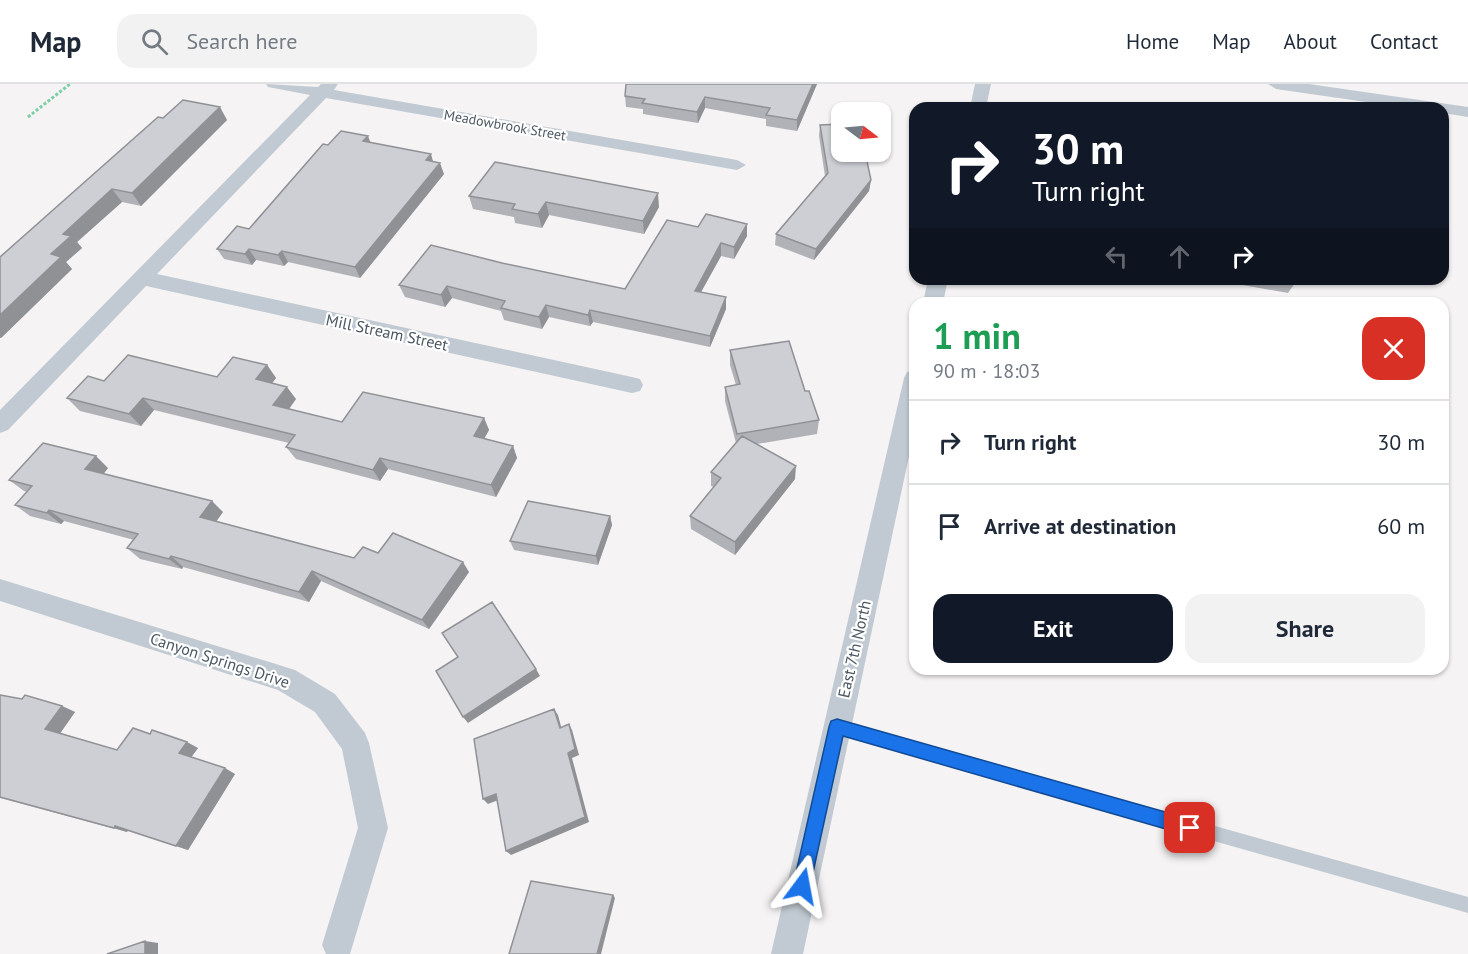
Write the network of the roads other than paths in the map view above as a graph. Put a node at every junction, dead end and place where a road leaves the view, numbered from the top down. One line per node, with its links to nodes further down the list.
1 (274, 84): 4 (street, Meadowbrook Street)
2 (983, 84): 6 (street)
3 (1276, 84): 5 (street)
4 (326, 88): 10 (street, Meadowbrook Street); 11 (street)
5 (1326, 88): 7 (street)
6 (979, 102)
7 (1407, 102)
8 (1449, 109): 9 (street)
9 (1468, 112)
10 (737, 165)
11 (142, 278): 12 (street, Mill Stream Street); 14 (street)
12 (632, 385)
13 (909, 405): 16 (street, East 7th North)
14 (0, 424)
15 (0, 590): 18 (street, Canyon Springs Drive)
16 (837, 727): 17 (lane); 19 (street, East 7th North)
17 (1468, 905)
18 (338, 945)
19 (787, 954)

